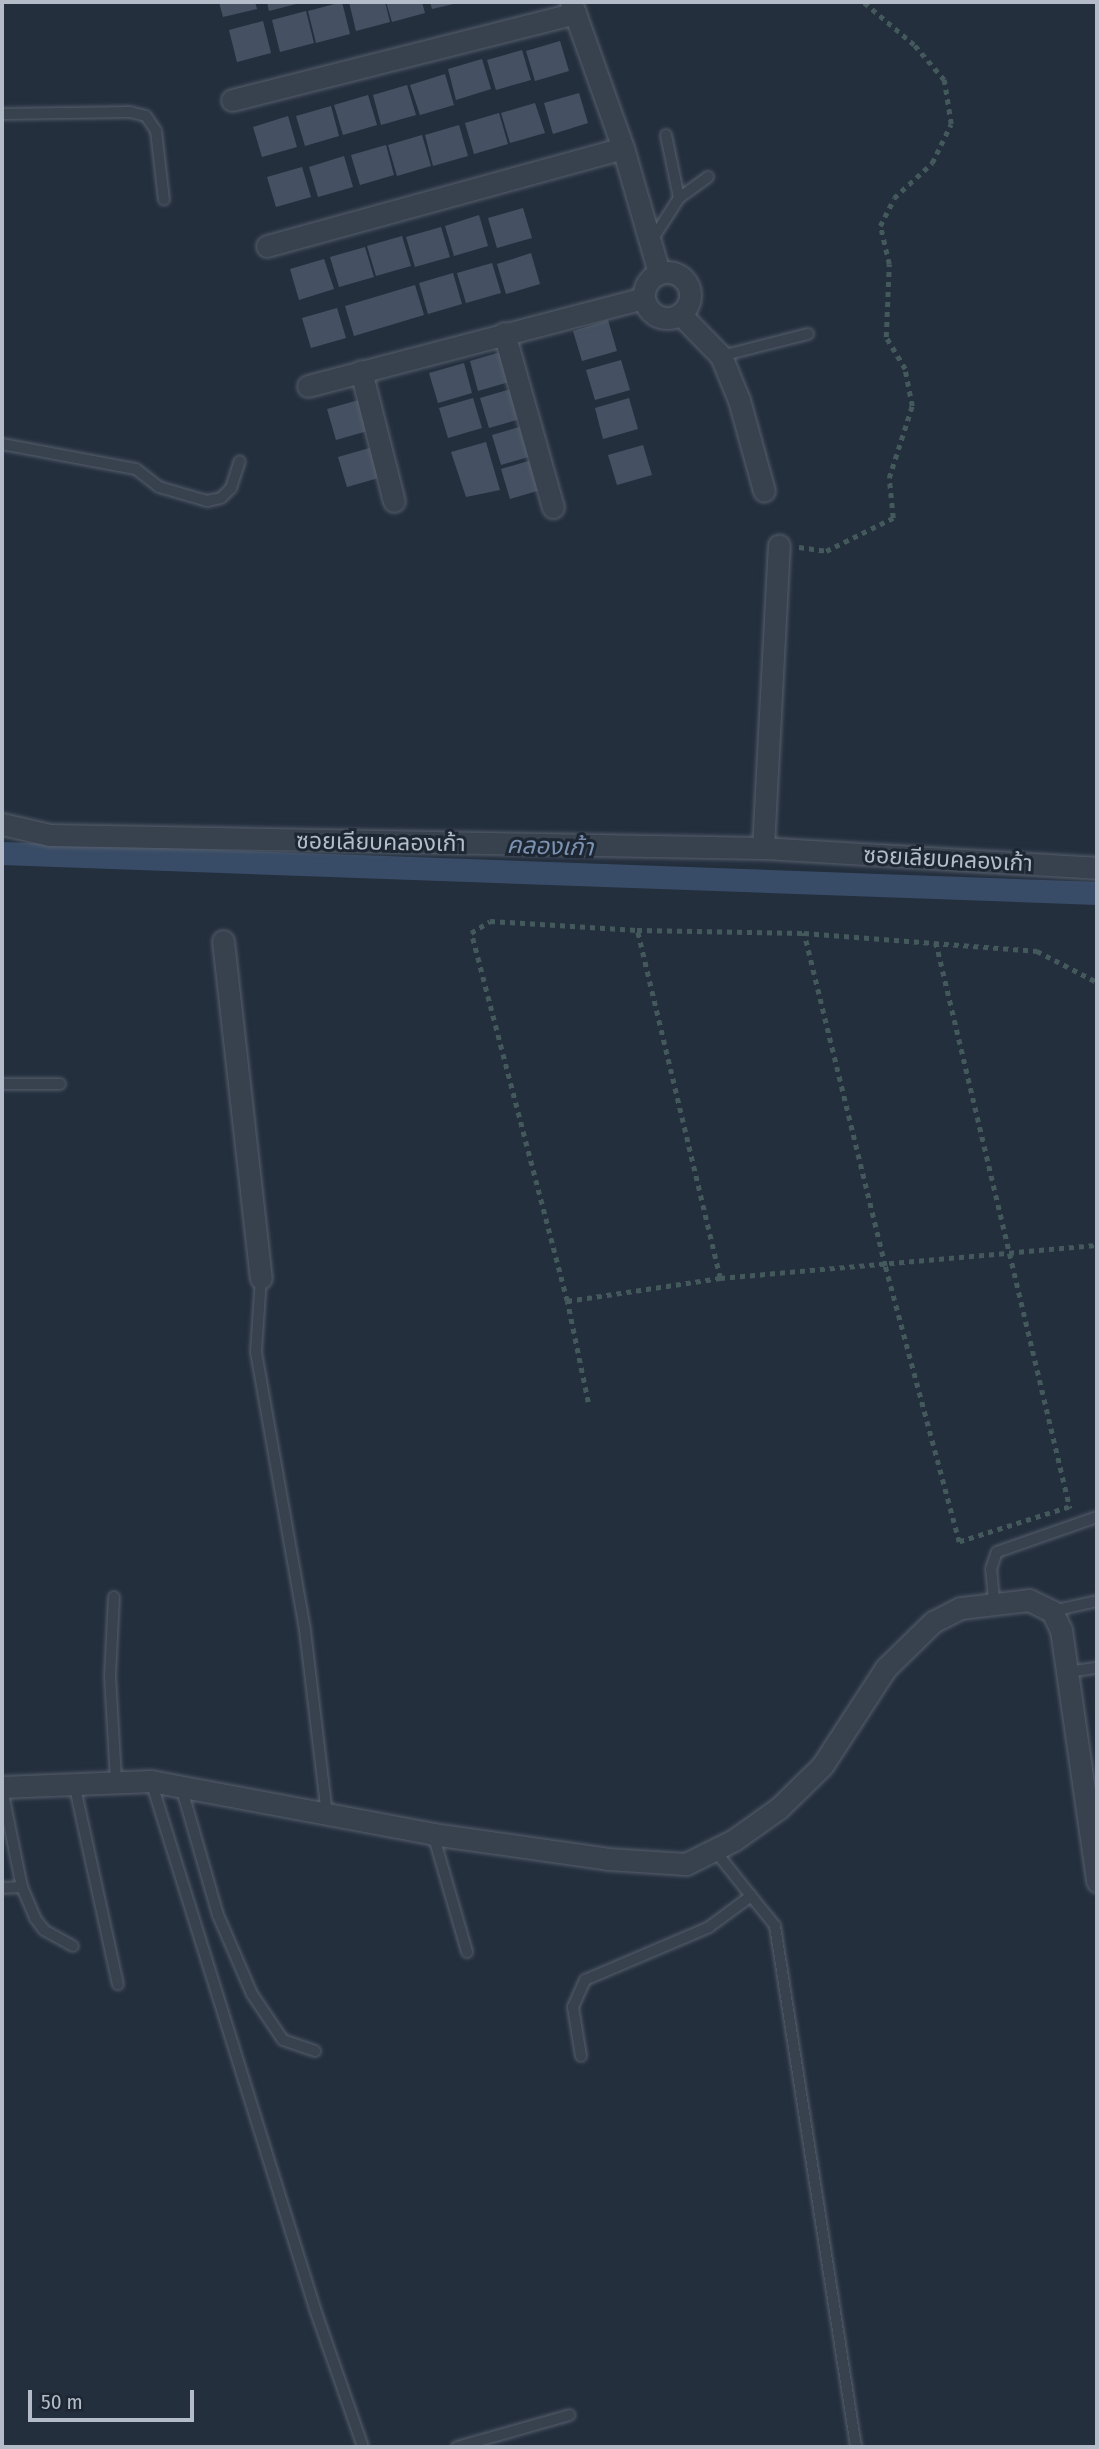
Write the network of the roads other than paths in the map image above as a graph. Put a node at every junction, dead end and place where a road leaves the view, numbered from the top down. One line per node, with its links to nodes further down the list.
1 (573, 7): 2 (street); 5 (street)
2 (232, 100)
3 (2, 114): 8 (lane)
4 (666, 135): 7 (lane)
5 (623, 148): 9 (street); 10 (street)
6 (708, 177): 7 (lane)
7 (679, 198): 9 (lane)
8 (164, 200)
9 (652, 240): 11 (street)
10 (267, 246)
11 (659, 273): 12 (street); 13 (street)
12 (644, 298): 13 (street); 14 (street)
13 (680, 314): 16 (street)
14 (504, 333): 17 (street); 23 (street)
15 (808, 334): 16 (lane)
16 (721, 356): 21 (street)
17 (361, 371): 18 (street); 22 (street)
18 (308, 386)
19 (2, 444): 20 (lane)
20 (240, 461)
21 (764, 491)
22 (394, 501)
23 (552, 507)
24 (779, 545): 26 (street)
25 (2, 824): 26 (street, ซอยเลียบคลองเก้า)
26 (763, 848): 27 (street, ซอยเลียบคลองเก้า)
27 (1097, 868)
28 (223, 941): 31 (street)
29 (2, 1084): 30 (lane)
30 (60, 1084)
31 (261, 1278): 44 (lane)
32 (1097, 1517): 34 (lane)
33 (114, 1597): 39 (lane)
34 (994, 1601): 36 (street); 47 (street)
35 (1097, 1601): 36 (lane)
36 (1052, 1612): 38 (street)
37 (1097, 1668): 38 (lane)
38 (1067, 1672): 45 (street)
39 (116, 1780): 40 (street); 41 (street)
40 (151, 1781): 42 (street); 58 (lane)
41 (74, 1783): 43 (street); 54 (lane)
42 (181, 1786): 44 (street); 55 (lane)
43 (2, 1788): 49 (lane)
44 (327, 1815): 46 (street)
45 (1093, 1823): 48 (street)
46 (433, 1834): 47 (street); 53 (lane)
47 (716, 1852): 51 (lane)
48 (1097, 1881)
49 (22, 1887): 50 (lane); 52 (lane)
50 (2, 1888)
51 (751, 1896): 56 (lane); 60 (lane)
52 (74, 1946)
53 (467, 1952)
54 (118, 1984)
55 (315, 2051)
56 (580, 2056)
57 (570, 2415): 59 (lane)
58 (363, 2447)
59 (457, 2447)
60 (856, 2447)

